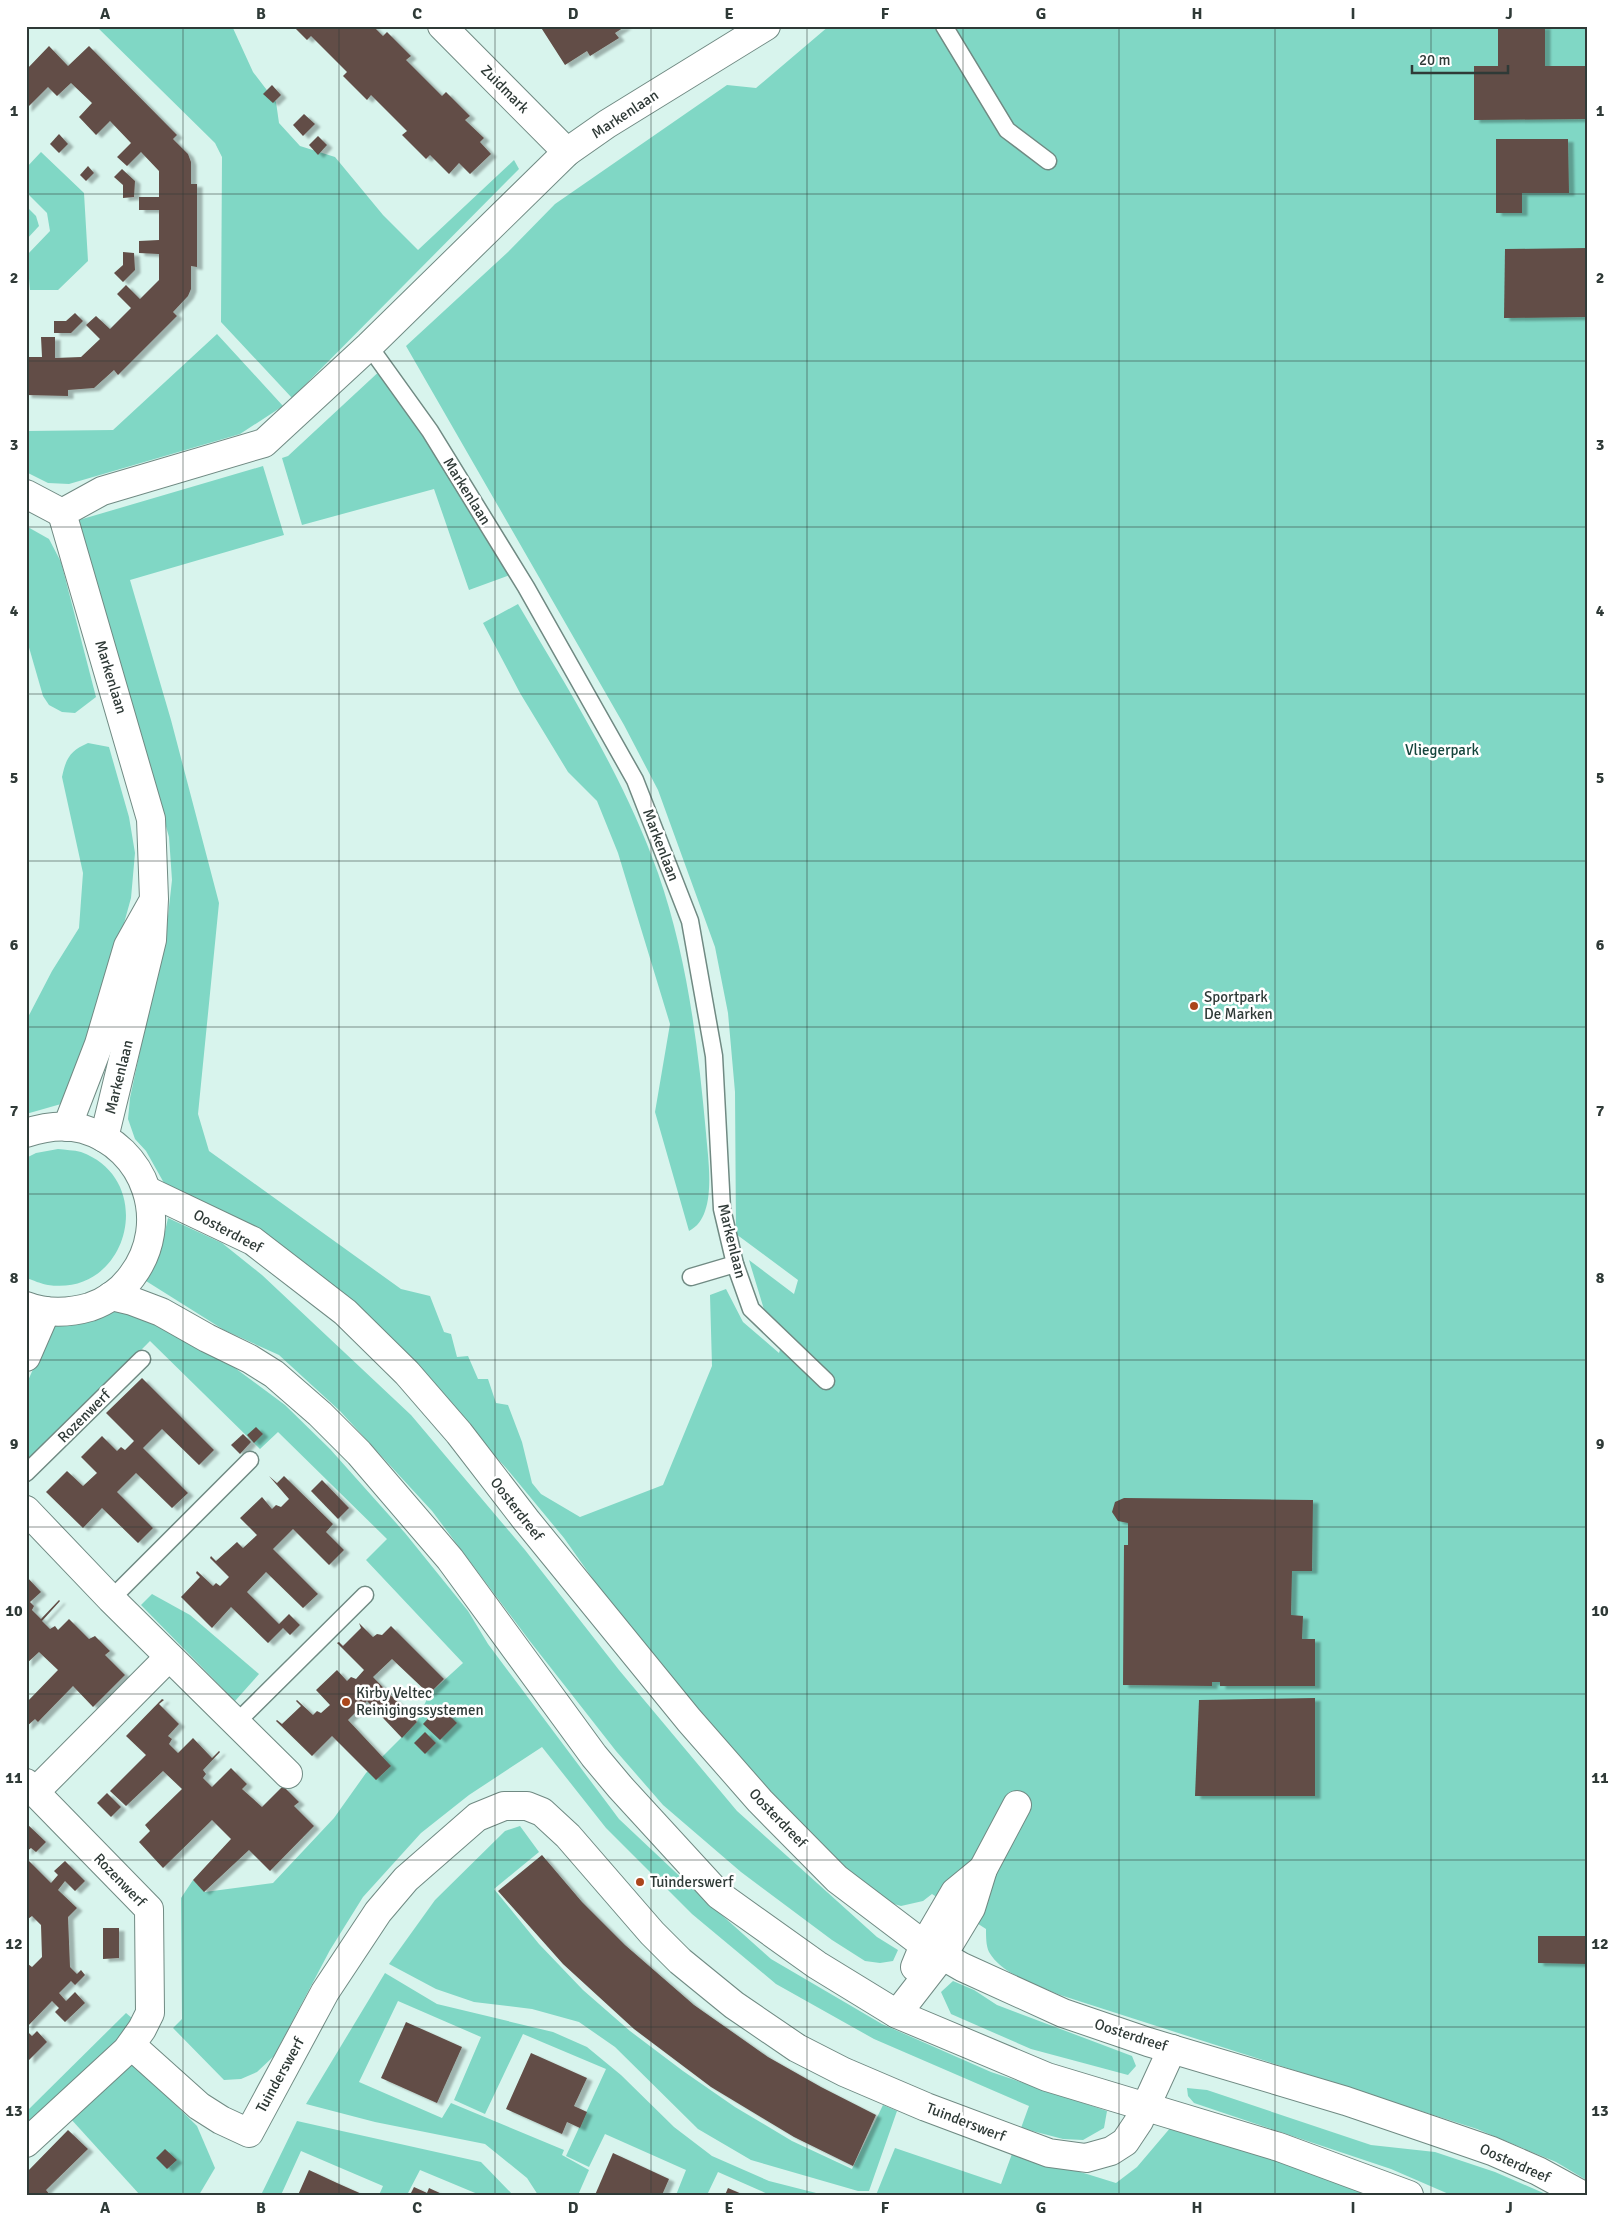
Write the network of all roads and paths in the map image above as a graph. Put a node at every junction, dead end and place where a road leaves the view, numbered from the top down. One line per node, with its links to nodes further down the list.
1 (442, 26): 4 (street, Zuidmark)
2 (766, 26): 4 (street, Markenlaan)
3 (944, 26): 5 (lane)
4 (567, 152): 6 (street, Markenlaan)
5 (1048, 161)
6 (369, 346): 8 (street, Markenlaan); 14 (lane, Markenlaan)
7 (26, 494): 8 (street)
8 (62, 513): 9 (street, Markenlaan)
9 (154, 899): 10 (street, Markenlaan); 12 (street, Markenlaan)
10 (67, 1127): 11 (street); 12 (street)
11 (26, 1132)
12 (104, 1138): 13 (street)
13 (148, 1191): 16 (street); 31 (street, Oosterdreef)
14 (736, 1264): 15 (lane); 20 (lane, Markenlaan)
15 (691, 1276)
16 (111, 1296): 17 (street); 32 (street)
17 (36, 1308): 18 (street)
18 (26, 1357)
19 (142, 1359): 22 (lane, Rozenwerf)
20 (826, 1381)
21 (250, 1460): 25 (lane)
22 (26, 1473)
23 (26, 1510): 25 (street)
24 (365, 1595): 27 (lane)
25 (111, 1599): 26 (street)
26 (169, 1657): 27 (street); 29 (street, Rozenwerf)
27 (236, 1723): 28 (street)
28 (288, 1774)
29 (30, 1788): 33 (street, Rozenwerf)
30 (1017, 1805): 31 (street)
31 (933, 1951): 32 (street); 34 (street, Oosterdreef)
32 (897, 2014): 35 (street)
33 (131, 2045): 35 (street, Tuinderswerf); 36 (street, Rozenwerf)
34 (1172, 2049): 35 (street, Tuinderswerf); 38 (street, Oosterdreef)
35 (1146, 2106): 37 (street)
36 (26, 2143)
37 (1409, 2195)
38 (1582, 2195)

